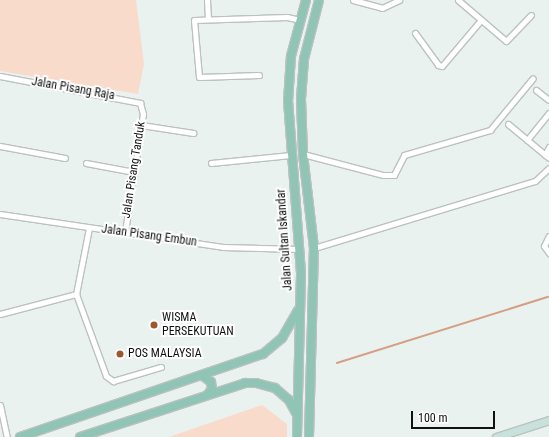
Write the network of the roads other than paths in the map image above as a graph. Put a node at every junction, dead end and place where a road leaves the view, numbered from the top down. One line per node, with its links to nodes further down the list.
1 (207, 0): 10 (street)
2 (306, 0): 11 (main road, Jalan Sultan Iskandar)
3 (353, 0): 4 (street)
4 (399, 0)
5 (458, 0): 8 (street)
6 (467, 0): 8 (street)
7 (320, 1): 27 (main road)
8 (463, 5): 12 (street)
9 (531, 15): 12 (street)
10 (208, 18): 11 (street); 14 (street)
11 (300, 20): 28 (main road, Jalan Sultan Iskandar)
12 (481, 20): 13 (street)
13 (415, 33)
14 (259, 75)
15 (0, 76): 19 (street, Jalan Pisang Raja)
16 (533, 78): 27 (street)
17 (536, 90): 18 (street)
18 (549, 100)
19 (143, 106): 22 (street, Jalan Pisang Tanduk)
20 (549, 113): 24 (street)
21 (508, 124): 24 (street)
22 (141, 125): 23 (street); 34 (street, Jalan Pisang Tanduk)
23 (193, 133)
24 (527, 140): 29 (street)
25 (0, 146): 30 (street)
26 (549, 147): 29 (street)
27 (303, 154): 39 (main road)
28 (291, 155): 31 (street); 40 (main road, Jalan Sultan Iskandar)
29 (547, 156)
30 (65, 158)
31 (211, 163)
32 (86, 164): 34 (street)
33 (549, 168): 39 (street)
34 (134, 172): 37 (street, Jalan Pisang Tanduk)
35 (0, 214): 36 (street, Jalan Pisang Embun)
36 (88, 228): 37 (street, Jalan Pisang Embun); 42 (street)
37 (125, 232): 40 (street, Jalan Pisang Embun)
38 (549, 236): 41 (street)
39 (314, 248): 56 (main road)
40 (300, 249): 43 (main road, Jalan Sultan Iskandar)
41 (549, 253)
42 (76, 294): 44 (street); 45 (street)
43 (301, 304): 46 (main road, Jalan Sultan Iskandar); 50 (main road)
44 (0, 314)
45 (161, 367)
46 (202, 376): 47 (main road); 53 (main road, Jalan Sultan Iskandar)
47 (208, 394): 50 (main road); 54 (main road)
48 (0, 405): 49 (street)
49 (1, 414): 52 (street)
50 (298, 418): 55 (main road)
51 (548, 420): 57 (main road)
52 (7, 437)
53 (20, 437)
54 (80, 437)
55 (297, 437)
56 (309, 437)
57 (496, 437)

